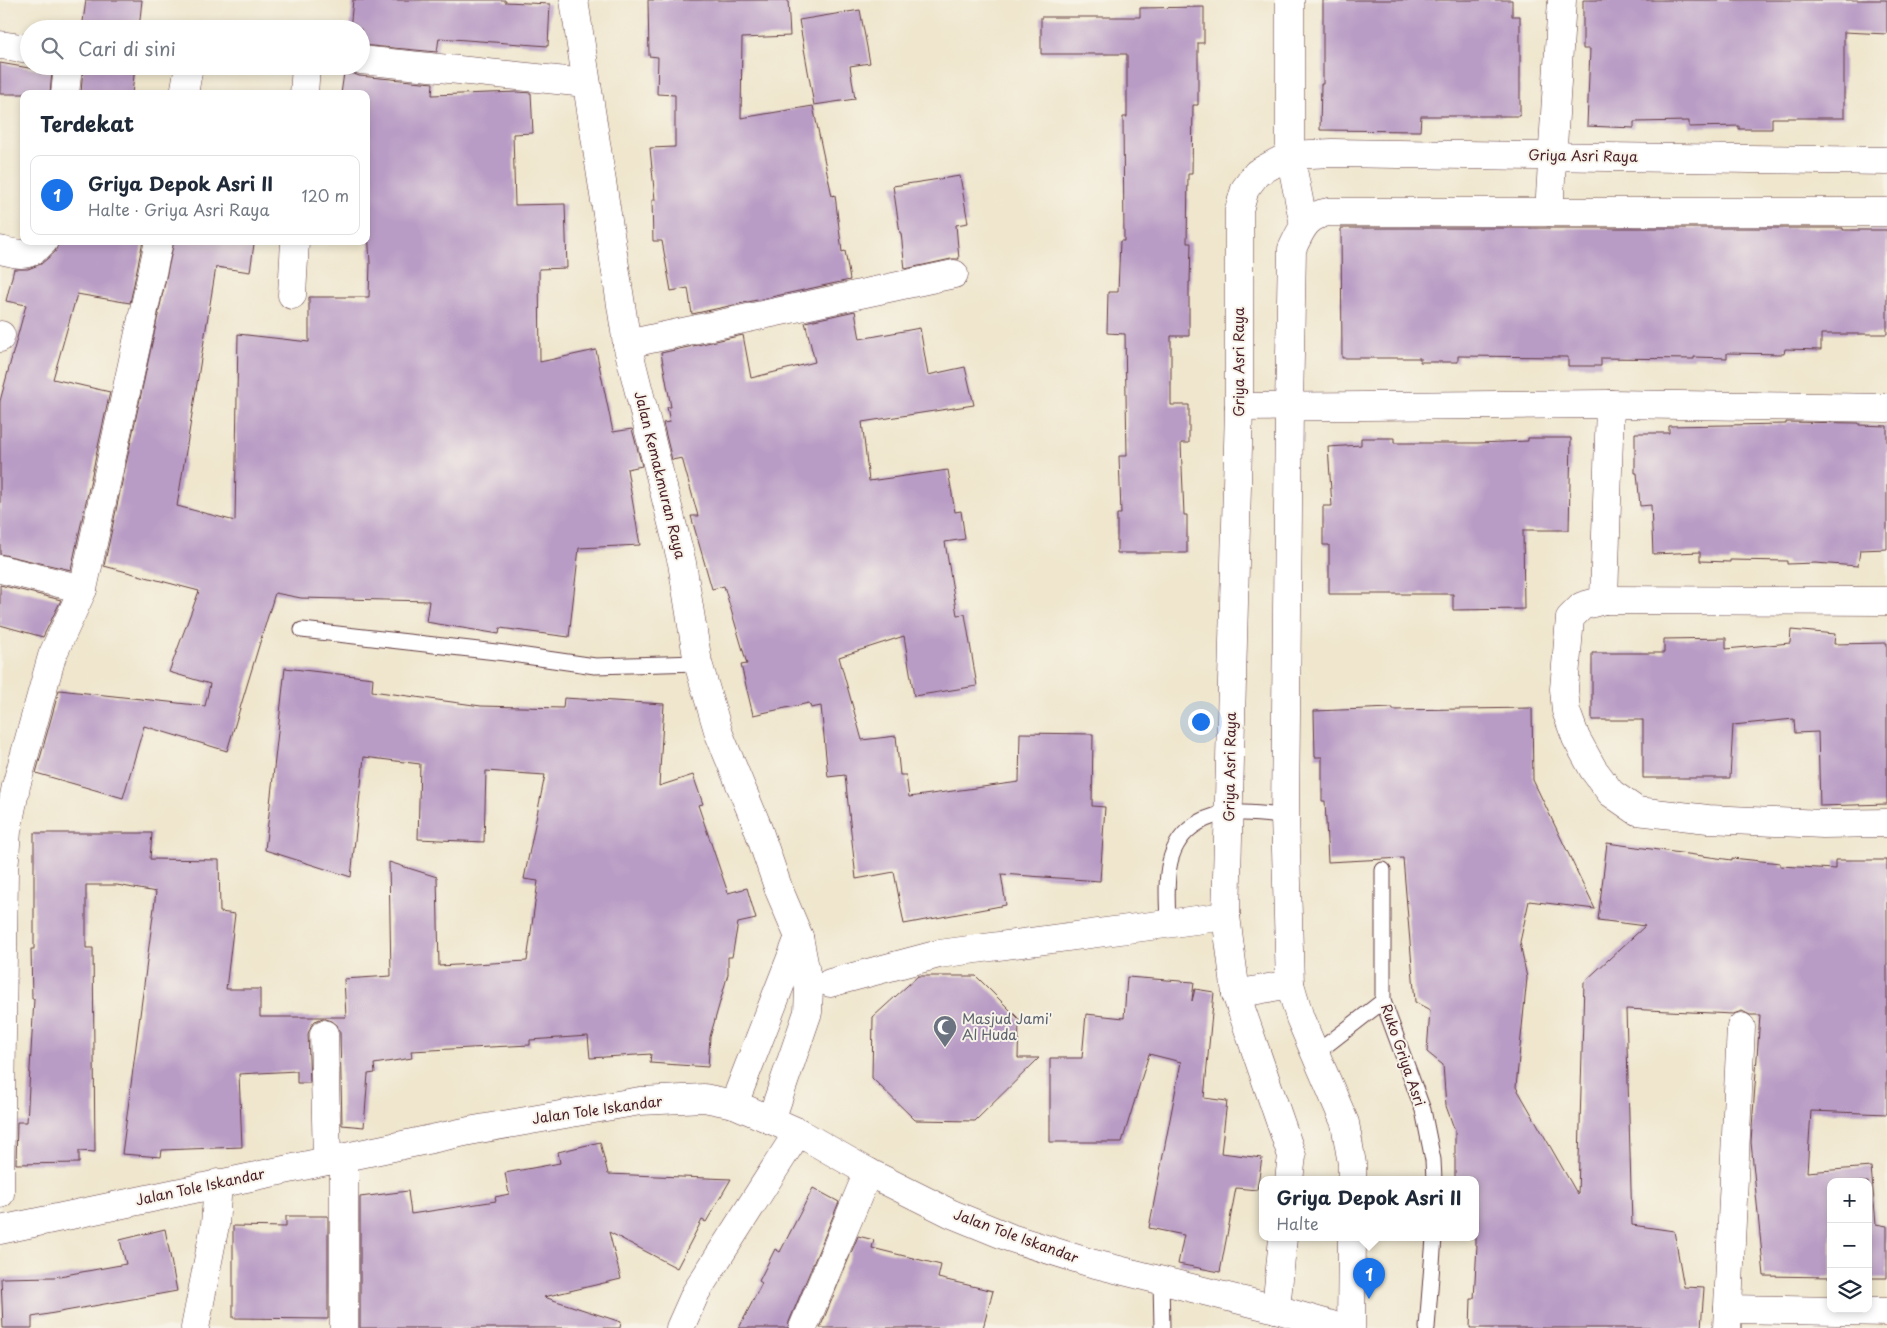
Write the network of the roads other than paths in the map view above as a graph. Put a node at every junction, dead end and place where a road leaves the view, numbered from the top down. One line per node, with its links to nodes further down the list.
1 (574, 0): 10 (street, Jalan Kemakmuran Raya)
2 (1290, 0): 14 (street)
3 (1562, 0): 15 (street)
4 (0, 45): 5 (street)
5 (20, 48)
6 (370, 61): 10 (street)
7 (67, 75): 11 (street)
8 (187, 75): 12 (street)
9 (305, 75): 13 (street)
10 (586, 83): 26 (street, Jalan Kemakmuran Raya)
11 (65, 90)
12 (185, 90)
13 (304, 90)
14 (1290, 155): 15 (street, Griya Asri Raya); 19 (street); 28 (street, Griya Asri Raya)
15 (1552, 155): 16 (street, Griya Asri Raya); 17 (street)
16 (1887, 161)
17 (1549, 212): 18 (street); 19 (street)
18 (1887, 212)
19 (1304, 225): 29 (street)
20 (40, 245): 23 (street)
21 (158, 245): 32 (street)
22 (295, 245): 25 (street)
23 (0, 250)
24 (954, 274): 26 (street)
25 (292, 295)
26 (627, 344): 36 (street, Jalan Kemakmuran Raya)
27 (1610, 404): 29 (street); 30 (street); 33 (street)
28 (1239, 407): 29 (street); 37 (street, Griya Asri Raya)
29 (1288, 407): 38 (street)
30 (1887, 408)
31 (0, 568): 32 (street)
32 (83, 589): 60 (street)
33 (1604, 600): 34 (street); 39 (street)
34 (1887, 601)
35 (302, 630): 36 (lane)
36 (698, 663): 43 (street, Jalan Kemakmuran Raya)
37 (1229, 813): 38 (lane); 41 (street, Griya Asri Raya); 42 (lane)
38 (1284, 816): 45 (street)
39 (1887, 823)
40 (1383, 870): 47 (lane, Ruko Griya Asri)
41 (1226, 916): 42 (street); 46 (street, Griya Asri Raya)
42 (1168, 924): 44 (street)
43 (799, 936): 51 (street); 52 (street, Jalan Kemakmuran Raya)
44 (830, 983)
45 (1290, 984): 46 (street); 50 (street)
46 (1236, 994): 56 (street, Griya Asri Raya)
47 (1383, 1001): 50 (lane); 58 (lane, Ruko Griya Asri)
48 (1741, 1027): 68 (street)
49 (324, 1034): 54 (street)
50 (1315, 1054): 57 (street)
51 (734, 1104): 52 (street, Jalan Tole Iskandar); 54 (street, Jalan Tole Iskandar)
52 (771, 1120): 53 (street, Jalan Tole Iskandar)
53 (798, 1132): 55 (street, Jalan Tole Iskandar); 72 (street)
54 (335, 1160): 59 (street, Jalan Tole Iskandar); 71 (street)
55 (868, 1172): 65 (street, Jalan Tole Iskandar); 73 (street)
56 (1290, 1176)
57 (1352, 1176)
58 (1434, 1176)
59 (218, 1183): 61 (street, Jalan Tole Iskandar); 70 (street)
60 (0, 1194)
61 (0, 1230)
62 (1284, 1241): 66 (street)
63 (1352, 1241): 75 (street)
64 (1434, 1241): 76 (lane)
65 (1161, 1281): 66 (street, Jalan Tole Iskandar); 74 (lane)
66 (1276, 1309): 69 (street, Jalan Tole Iskandar)
67 (1887, 1312): 68 (street)
68 (1727, 1318)
69 (1324, 1326)
70 (195, 1328)
71 (344, 1328)
72 (680, 1328)
73 (803, 1328)
74 (1162, 1328)
75 (1351, 1328)
76 (1427, 1328)

